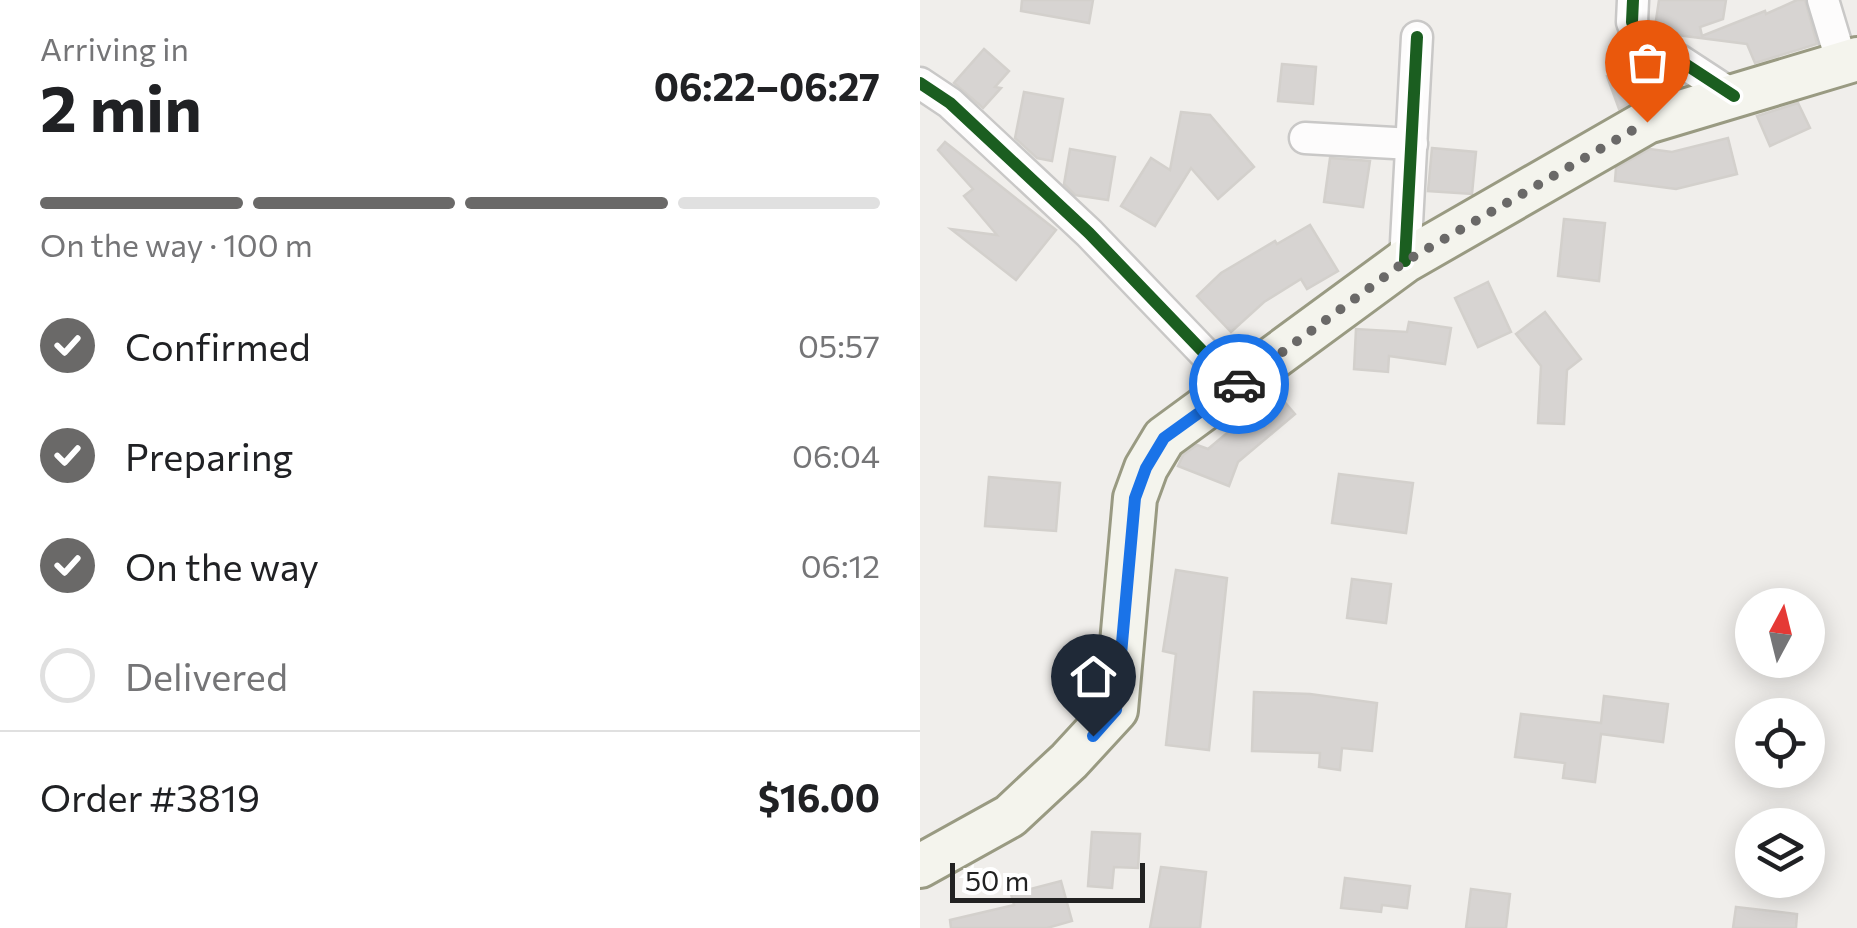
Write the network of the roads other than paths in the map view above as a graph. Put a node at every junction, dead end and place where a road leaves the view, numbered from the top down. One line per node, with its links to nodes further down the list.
1 (1632, 0): 6 (street)
2 (1823, 0): 4 (street)
3 (1417, 37): 8 (street)
4 (1850, 61): 6 (main road)
5 (920, 83): 10 (street)
6 (1734, 96): 9 (main road)
7 (1305, 138): 8 (street)
8 (1412, 144): 9 (street)
9 (1406, 261): 10 (main road)
10 (1236, 386): 11 (main road)
11 (920, 866)

